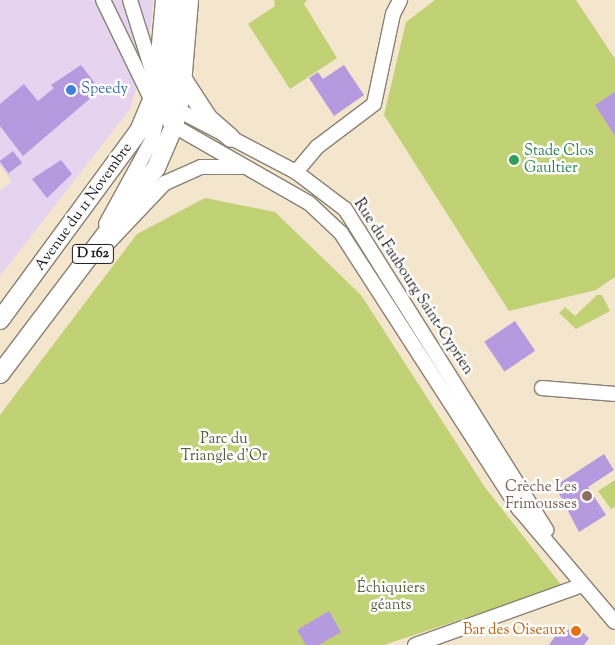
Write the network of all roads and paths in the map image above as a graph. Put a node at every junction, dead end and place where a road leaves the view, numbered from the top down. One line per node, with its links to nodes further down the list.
1 (103, 0): 8 (street)
2 (130, 0): 8 (street)
3 (165, 0): 8 (main road, D 162)
4 (174, 0): 8 (street)
5 (189, 0): 7 (main road, D 162)
6 (400, 0): 11 (street)
7 (182, 78): 8 (main road, D 162); 9 (main road)
8 (168, 105): 9 (street, Rue du Faubourg Saint-Cyprien); 10 (street, Rue du Faubourg Saint-Cyprien); 12 (main road, D 162); 13 (main road, Avenue du 11 Novembre / D 162)
9 (230, 138): 11 (street, Rue du Faubourg Saint-Cyprien)
10 (247, 168): 12 (street); 17 (street, Rue du Faubourg Saint-Cyprien)
11 (296, 172): 17 (street, Rue du Faubourg Saint-Cyprien)
12 (75, 277): 14 (main road, D 162)
13 (0, 320)
14 (0, 374)
15 (542, 388): 16 (street)
16 (615, 394)
17 (555, 548): 18 (street, Rue du Faubourg Saint-Cyprien)
18 (583, 586): 19 (street, Rue du Faubourg Saint-Cyprien); 20 (street)
19 (615, 622)
20 (415, 645)

